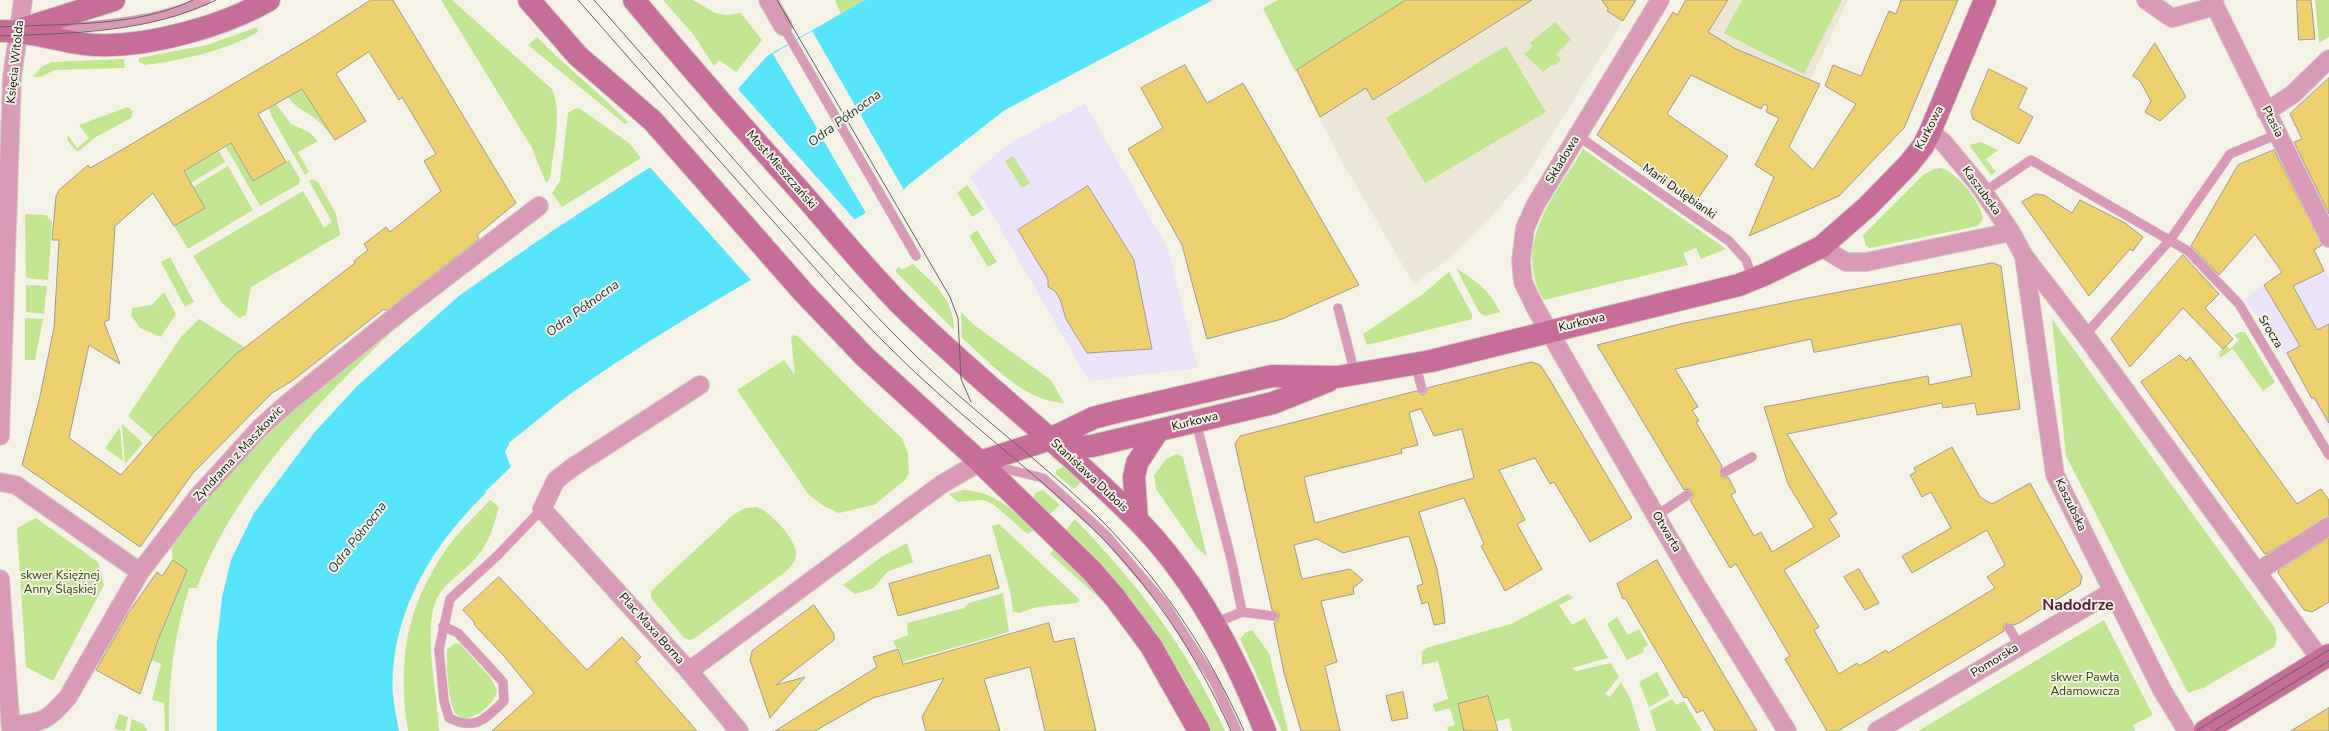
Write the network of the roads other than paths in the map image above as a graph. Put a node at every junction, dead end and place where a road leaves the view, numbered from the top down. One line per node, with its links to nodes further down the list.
1 (23, 0): 13 (street, Księcia Witolda)
2 (114, 0): 13 (main road)
3 (206, 0): 13 (lane)
4 (270, 0): 13 (main road)
5 (529, 0): 42 (main road)
6 (634, 0): 27 (main road, Most Mieszczański)
7 (768, 0): 12 (street)
8 (1660, 0): 17 (street, Składowa)
9 (1985, 0): 18 (main road, Kurkowa)
10 (2146, 0): 11 (street, Ptasia)
11 (2214, 3): 15 (street, Ptasia)
12 (783, 26): 25 (lane)
13 (9, 31): 38 (street, Księcia Witolda)
14 (2329, 59): 15 (street)
15 (2266, 112): 16 (street, Ptasia)
16 (2278, 134): 22 (street, Ptasia); 23 (lane)
17 (1578, 136): 28 (lane, Marii Dulębianki); 30 (street, Składowa)
18 (1936, 137): 19 (street, Kaszubska); 24 (main road, Kurkowa)
19 (1984, 192): 21 (street, Kaszubska); 23 (lane, Srocza)
20 (539, 206): 50 (street, Zyndrama z Maszkowic)
21 (2011, 232): 24 (street); 26 (street, Kaszubska)
22 (2329, 238)
23 (2170, 240): 31 (lane); 40 (lane, Srocza)
24 (1821, 247): 28 (main road, Kurkowa)
25 (916, 256)
26 (2024, 256): 31 (street, Kaszubska); 53 (street, Kaszubska)
27 (861, 261): 39 (main road, Stanisława Dubois)
28 (1753, 279): 30 (main road, Kurkowa)
29 (1338, 308): 33 (lane)
30 (1548, 332): 32 (main road, Kurkowa); 47 (street, Otwarta)
31 (2085, 335): 51 (street, Kaszubska)
32 (1416, 363): 33 (main road, Kurkowa); 35 (lane)
33 (1346, 375): 36 (main road, Kurkowa); 39 (main road, Kurkowa)
34 (700, 385): 46 (street)
35 (1422, 389)
36 (1196, 422): 37 (main road, Kurkowa); 54 (lane)
37 (1158, 431): 39 (main road, Kurkowa); 48 (main road)
38 (0, 436)
39 (1050, 440): 42 (main road, Kurkowa); 48 (main road, Stanisława Dubois)
40 (2329, 455)
41 (1752, 457): 43 (lane)
42 (980, 462): 61 (street, Plac Maxa Borna); 64 (main road); 65 (lane)
43 (1725, 472)
44 (0, 482): 50 (street)
45 (1687, 495): 47 (lane)
46 (542, 509): 57 (lane); 61 (street, Plac Maxa Borna)
47 (1656, 516): 67 (street, Otwarta)
48 (1137, 520): 56 (main road, Stanisława Dubois)
49 (2329, 526): 51 (street)
50 (140, 572): 62 (street, Zyndrama z Maszkowic)
51 (2257, 572): 60 (street, Kaszubska)
52 (0, 579): 62 (street)
53 (2113, 591): 59 (street, Pomorska); 69 (street, Kaszubska)
54 (1242, 612): 55 (lane); 56 (lane)
55 (1273, 616)
56 (1215, 623): 66 (main road, Stanisława Dubois)
57 (443, 626): 57 (lane)
58 (2008, 628): 59 (lane)
59 (2020, 646): 68 (street, Pomorska)
60 (2325, 658): 70 (main road)
61 (689, 671): 63 (street)
62 (11, 728)
63 (739, 731)
64 (1199, 731)
65 (1237, 731)
66 (1265, 731)
67 (1787, 731)
68 (1877, 731)
69 (2187, 731)
70 (2205, 731)

